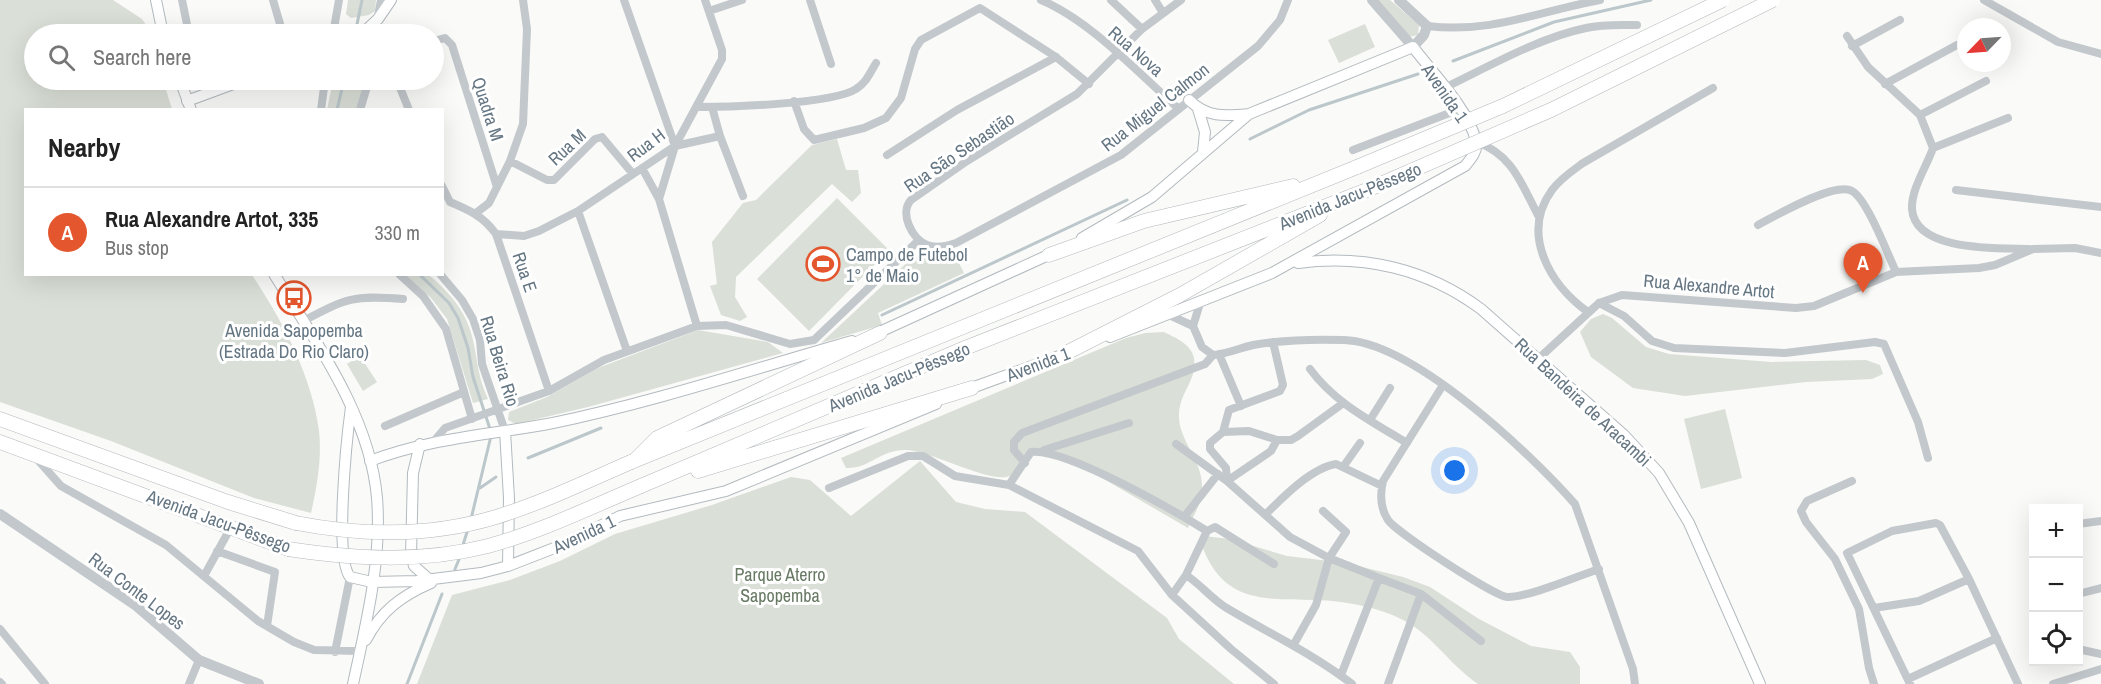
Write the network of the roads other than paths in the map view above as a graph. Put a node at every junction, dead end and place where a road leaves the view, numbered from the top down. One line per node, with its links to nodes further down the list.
1 (156, 0): 27 (main road)
2 (182, 0): 28 (street)
3 (273, 0): 29 (street)
4 (339, 0): 30 (street)
5 (381, 0): 25 (street)
6 (391, 0): 25 (main road)
7 (523, 0): 77 (street)
8 (624, 0): 72 (street)
9 (705, 0): 23 (street, Rua H)
10 (741, 0): 23 (street)
11 (810, 0): 44 (street)
12 (1041, 0): 40 (street, Rua Nova)
13 (1111, 0): 34 (street)
14 (1155, 0): 24 (street)
15 (1181, 0): 24 (street, Rua São Sebastião)
16 (1288, 0): 56 (street, Rua Miguel Calmon)
17 (1372, 0): 39 (street)
18 (1399, 0): 33 (street)
19 (1600, 0): 33 (street)
20 (1723, 0): 80 (highway, Avenida Jacu-Pêssego, bridge)
21 (1773, 0): 86 (highway, Avenida Jacu-Pêssego, bridge)
22 (1984, 0): 41 (street)
23 (709, 11): 59 (street, Rua H)
24 (1163, 13): 34 (street, Rua São Sebastião)
25 (378, 19): 31 (main road)
26 (1900, 21): 38 (street)
27 (161, 24)
28 (187, 24)
29 (280, 24)
30 (335, 24)
31 (374, 24)
32 (1637, 25): 48 (street)
33 (1427, 26): 39 (street)
34 (1142, 29): 40 (street, Rua São Sebastião)
35 (1847, 36): 38 (street)
36 (444, 38): 81 (street, Quadra M)
37 (1957, 45): 47 (street)
38 (1852, 46): 47 (street)
39 (1413, 47): 48 (main road, Avenida 1); 67 (main road, Avenida 1)
40 (1116, 54): 46 (street, Rua São Sebastião); 64 (street, Rua Nova)
41 (2101, 54)
42 (1056, 57): 46 (street); 57 (street); 76 (street)
43 (876, 63): 57 (street)
44 (831, 64)
45 (1986, 81): 68 (street)
46 (1089, 84): 94 (street, Rua São Sebastião)
47 (1885, 84): 68 (street)
48 (1444, 88): 65 (main road, Avenida 1)
49 (1713, 88): 90 (street)
50 (184, 90): 58 (main road)
51 (216, 90): 55 (main road)
52 (324, 90): 61 (street)
53 (366, 90): 62 (street)
54 (401, 90): 63 (street)
55 (210, 92): 58 (main road)
56 (1189, 100): 64 (street, Rua Miguel Calmon); 66 (main road)
57 (794, 101): 60 (street)
58 (189, 105)
59 (698, 107): 60 (street); 72 (street, Rua H)
60 (712, 107): 70 (street)
61 (321, 108)
62 (361, 108)
63 (408, 108)
64 (1179, 109): 94 (street, Rua Miguel Calmon)
65 (1460, 109): 71 (main road, Avenida 1); 74 (street)
66 (1198, 110): 67 (main road); 75 (main road)
67 (1249, 114): 75 (main road, Avenida 1)
68 (1920, 115): 73 (street)
69 (2008, 118): 73 (street)
70 (720, 136): 72 (street); 83 (street)
71 (1476, 142): 90 (street); 93 (main road, Avenida 1)
72 (675, 146): 78 (street, Rua H); 84 (street)
73 (1934, 148): 95 (street)
74 (1353, 150)
75 (1203, 152): 97 (main road, Avenida 1)
76 (887, 155)
77 (510, 161): 79 (street, Rua M); 81 (street)
78 (642, 168): 79 (street, Rua H); 84 (street)
79 (633, 174): 88 (street, Rua H)
80 (1327, 178): 97 (highway); 146 (highway, Avenida Jacu-Pêssego)
81 (497, 187): 89 (street)
82 (1956, 190): 87 (street)
83 (743, 196)
84 (659, 199): 110 (street)
85 (446, 204): 89 (street, Rua E)
86 (1334, 204): 115 (highway); 150 (highway, Avenida Jacu-Pêssego)
87 (2101, 207)
88 (578, 211): 92 (street, Rua H); 114 (street)
89 (476, 213): 92 (street, Rua E)
90 (1539, 217): 107 (street)
91 (1758, 225): 100 (street)
92 (496, 234): 122 (street, Rua E)
93 (1335, 239): 98 (main road); 99 (main road, Avenida 1)
94 (919, 240): 110 (street)
95 (2033, 249): 96 (street, Rua Alexandre Artot); 100 (street, Rua Alexandre Artot)
96 (2101, 253)
97 (1049, 255): 112 (main road, Avenida 1)
98 (1344, 259): 99 (main road, Rua Bandeira de Aracambi); 117 (main road, Rua Bandeira de Aracambi)
99 (1292, 264): 105 (main road, Avenida 1)
100 (1896, 272): 106 (street, Rua Alexandre Artot)
101 (275, 276): 109 (main road)
102 (401, 276): 123 (street)
103 (442, 276): 127 (street, Rua Beira Rio)
104 (403, 299): 109 (street)
105 (1201, 300): 108 (main road, Avenida 1); 111 (street)
106 (1599, 303): 107 (street, Rua Alexandre Artot); 144 (street)
107 (1588, 312): 117 (street, Rua Alexandre Artot)
108 (1166, 314): 111 (street); 115 (main road, Avenida 1)
109 (303, 321): 126 (main road)
110 (697, 326): 114 (street)
111 (1193, 326): 116 (street)
112 (880, 333): 133 (main road, Avenida 1); 146 (highway)
113 (1273, 342): 116 (street); 119 (street); 125 (street)
114 (627, 351): 122 (street)
115 (1066, 353): 120 (main road, Avenida 1)
116 (1216, 355): 125 (street); 147 (street)
117 (1537, 360): 204 (main road, Rua Bandeira de Aracambi)
118 (1310, 369): 124 (street)
119 (1443, 385): 138 (street); 168 (street)
120 (972, 388): 150 (highway); 167 (main road, Avenida 1)
121 (1390, 388): 130 (street)
122 (549, 391): 127 (street)
123 (464, 392): 128 (street); 132 (street)
124 (1342, 404): 130 (street); 135 (street)
125 (1241, 406): 134 (street)
126 (351, 407): 145 (main road); 171 (main road)
127 (495, 411): 128 (street); 133 (street, Rua Beira Rio)
128 (476, 418): 136 (street)
129 (0, 419): 146 (highway, Avenida Jacu-Pêssego, bridge)
130 (1370, 420): 138 (street)
131 (1129, 423): 142 (street)
132 (385, 426)
133 (502, 431): 136 (main road, Avenida 1); 167 (main road)
134 (1223, 432): 135 (street); 151 (street)
135 (1277, 440): 151 (street)
136 (435, 441): 139 (main road, Avenida 1)
137 (0, 442): 143 (highway, Avenida Jacu-Pêssego)
138 (1407, 443): 154 (street)
139 (420, 444): 145 (main road, Avenida 1); 175 (main road)
140 (1176, 444): 149 (street)
141 (1360, 444): 148 (street)
142 (1043, 450): 147 (street); 159 (street)
143 (32, 453): 162 (highway, Avenida Jacu-Pêssego); 170 (street)
144 (1928, 458)
145 (370, 461): 176 (main road)
146 (633, 461)
147 (1025, 463): 153 (street)
148 (1343, 467): 154 (street); 158 (street)
149 (1218, 474): 151 (street); 159 (street)
150 (661, 479): 162 (highway, Avenida Jacu-Pêssego, bridge)
151 (1227, 481): 158 (street)
152 (1852, 481): 182 (street)
153 (1009, 485): 155 (street); 180 (street)
154 (1382, 486): 168 (street)
155 (829, 488)
156 (1323, 511): 165 (street)
157 (0, 514): 192 (street, Rua Conte Lopes)
158 (1265, 515): 165 (street)
159 (1184, 517): 163 (street)
160 (2101, 521): 161 (street)
161 (2083, 523)
162 (231, 527): 164 (street)
163 (1207, 531): 166 (street); 169 (street)
164 (217, 551): 170 (street); 183 (street)
165 (1329, 558): 172 (street); 187 (street)
166 (1274, 564)
167 (508, 566): 173 (main road, Avenida 1)
168 (1599, 569): 203 (street)
169 (1186, 575): 180 (street); 187 (street)
170 (204, 576): 183 (street)
171 (350, 577): 176 (main road, Avenida 1); 190 (street)
172 (1379, 578): 179 (street); 194 (street)
173 (442, 579): 175 (main road, Avenida 1); 189 (main road)
174 (1970, 579): 181 (street); 181 (street); 185 (street)
175 (430, 580): 176 (main road, Avenida 1)
176 (372, 582): 189 (main road)
177 (2101, 588): 178 (street)
178 (2083, 593)
179 (1421, 594): 186 (street); 202 (street)
180 (1172, 595): 200 (street)
181 (1872, 606): 182 (street); 195 (street)
182 (1859, 609): 205 (street)
183 (267, 626): 190 (street)
184 (0, 629): 196 (street)
185 (1997, 638): 195 (street); 206 (street)
186 (1481, 641)
187 (1294, 644): 194 (street)
188 (2083, 650): 191 (street)
189 (360, 651): 190 (street); 199 (main road)
190 (335, 652)
191 (2101, 654)
192 (199, 660): 197 (street); 198 (street, Rua Conte Lopes)
193 (2101, 669): 207 (street)
194 (1341, 675): 201 (street)
195 (1909, 682)
196 (45, 684)
197 (189, 684)
198 (259, 684)
199 (353, 684)
200 (1274, 684)
201 (1352, 684)
202 (1388, 684)
203 (1635, 684)
204 (1760, 684)
205 (1874, 684)
206 (2018, 684)
207 (2054, 684)

